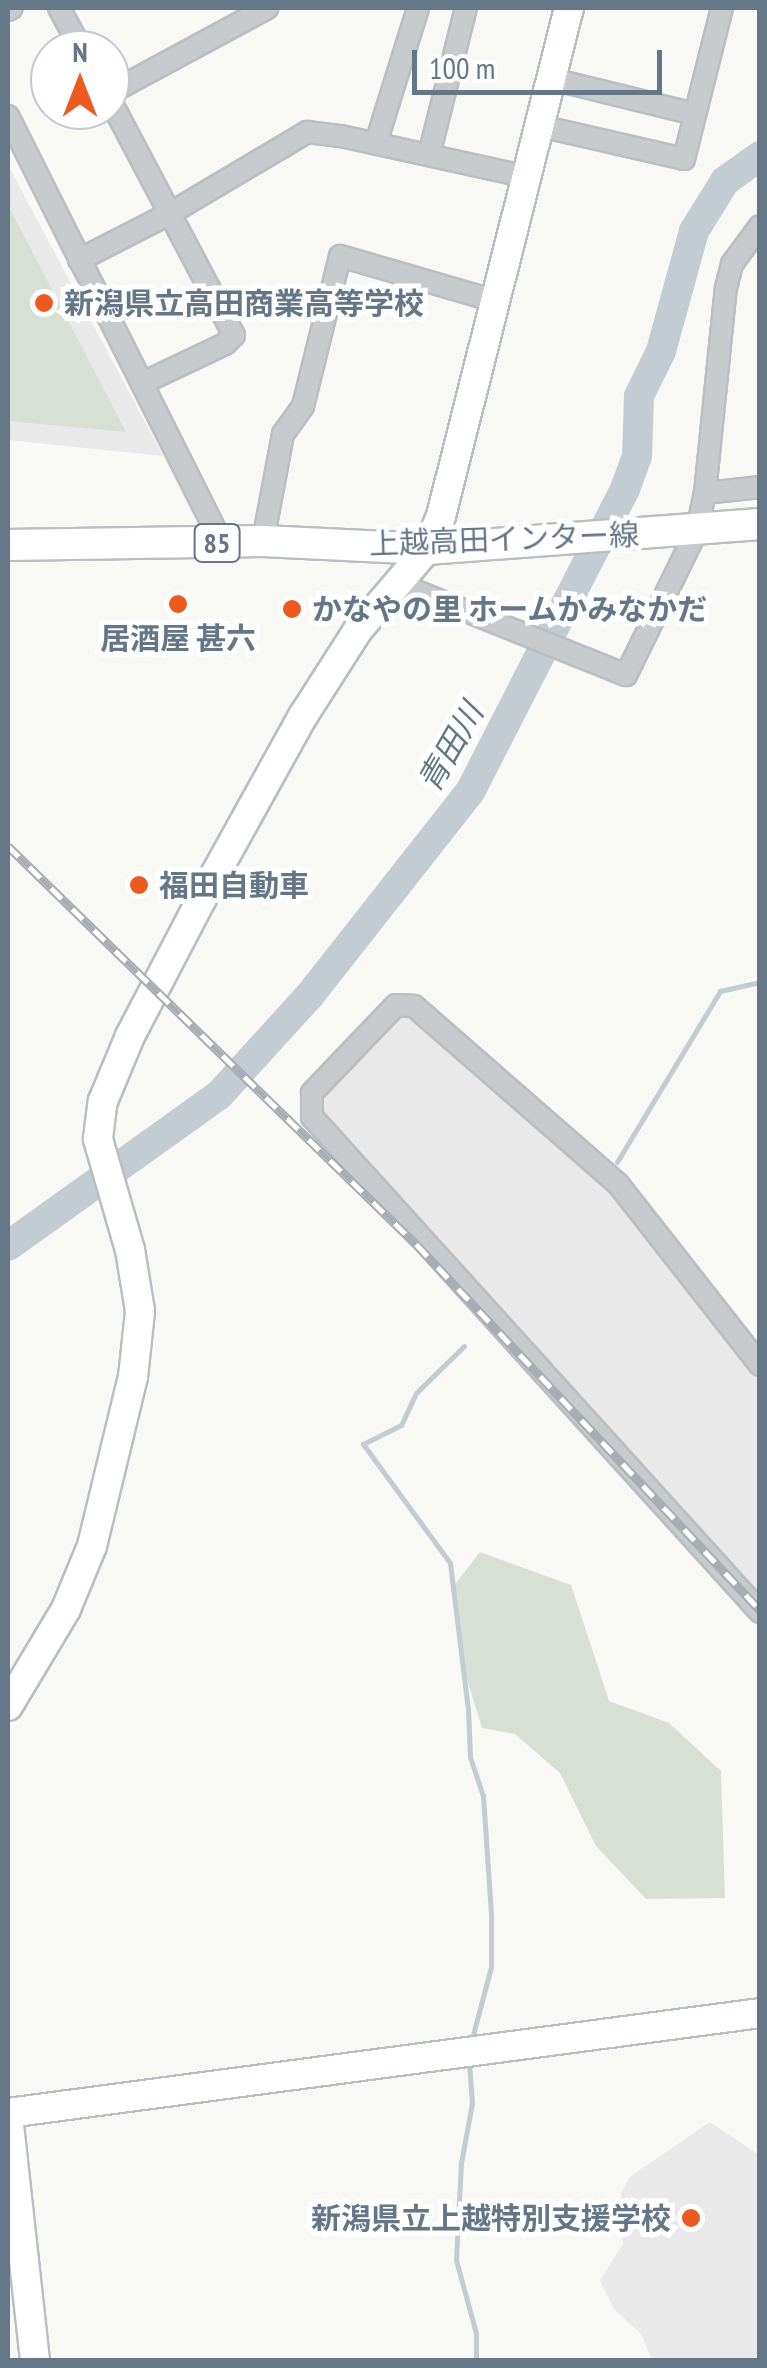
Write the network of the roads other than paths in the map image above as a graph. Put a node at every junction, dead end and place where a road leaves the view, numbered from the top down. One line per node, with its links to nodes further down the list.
1 (58, 8): 7 (street)
2 (267, 8): 9 (street)
3 (418, 8): 14 (street)
4 (466, 8): 15 (street)
5 (569, 8): 8 (street)
6 (722, 8): 10 (street)
7 (71, 30)
8 (552, 79): 10 (street); 12 (street)
9 (130, 85)
10 (695, 114): 12 (street)
11 (8, 116): 19 (street)
12 (540, 126): 16 (street)
13 (127, 130): 17 (street)
14 (376, 143): 15 (street); 17 (street)
15 (429, 155): 16 (street)
16 (527, 178): 20 (street)
17 (169, 214): 19 (street); 21 (street)
18 (760, 226): 23 (street)
19 (79, 260): 21 (street)
20 (496, 301): 26 (street); 29 (street)
21 (143, 384): 27 (street)
22 (760, 487): 23 (street)
23 (705, 493): 25 (street)
24 (760, 524): 25 (main road, 上越高田インター線 / 85)
25 (697, 530): 29 (main road, 上越高田インター線 / 85); 30 (street)
26 (263, 541): 27 (main road, 上越高田インター線 / 85); 29 (main road, 上越高田インター線 / 85)
27 (222, 543): 28 (main road, 上越高田インター線 / 85)
28 (8, 545)
29 (427, 549): 30 (street)
30 (396, 583): 33 (street)
31 (760, 1365): 32 (street)
32 (760, 1612)
33 (8, 1706)
34 (760, 2013): 35 (street)
35 (8, 2115): 36 (street)
36 (35, 2360)

